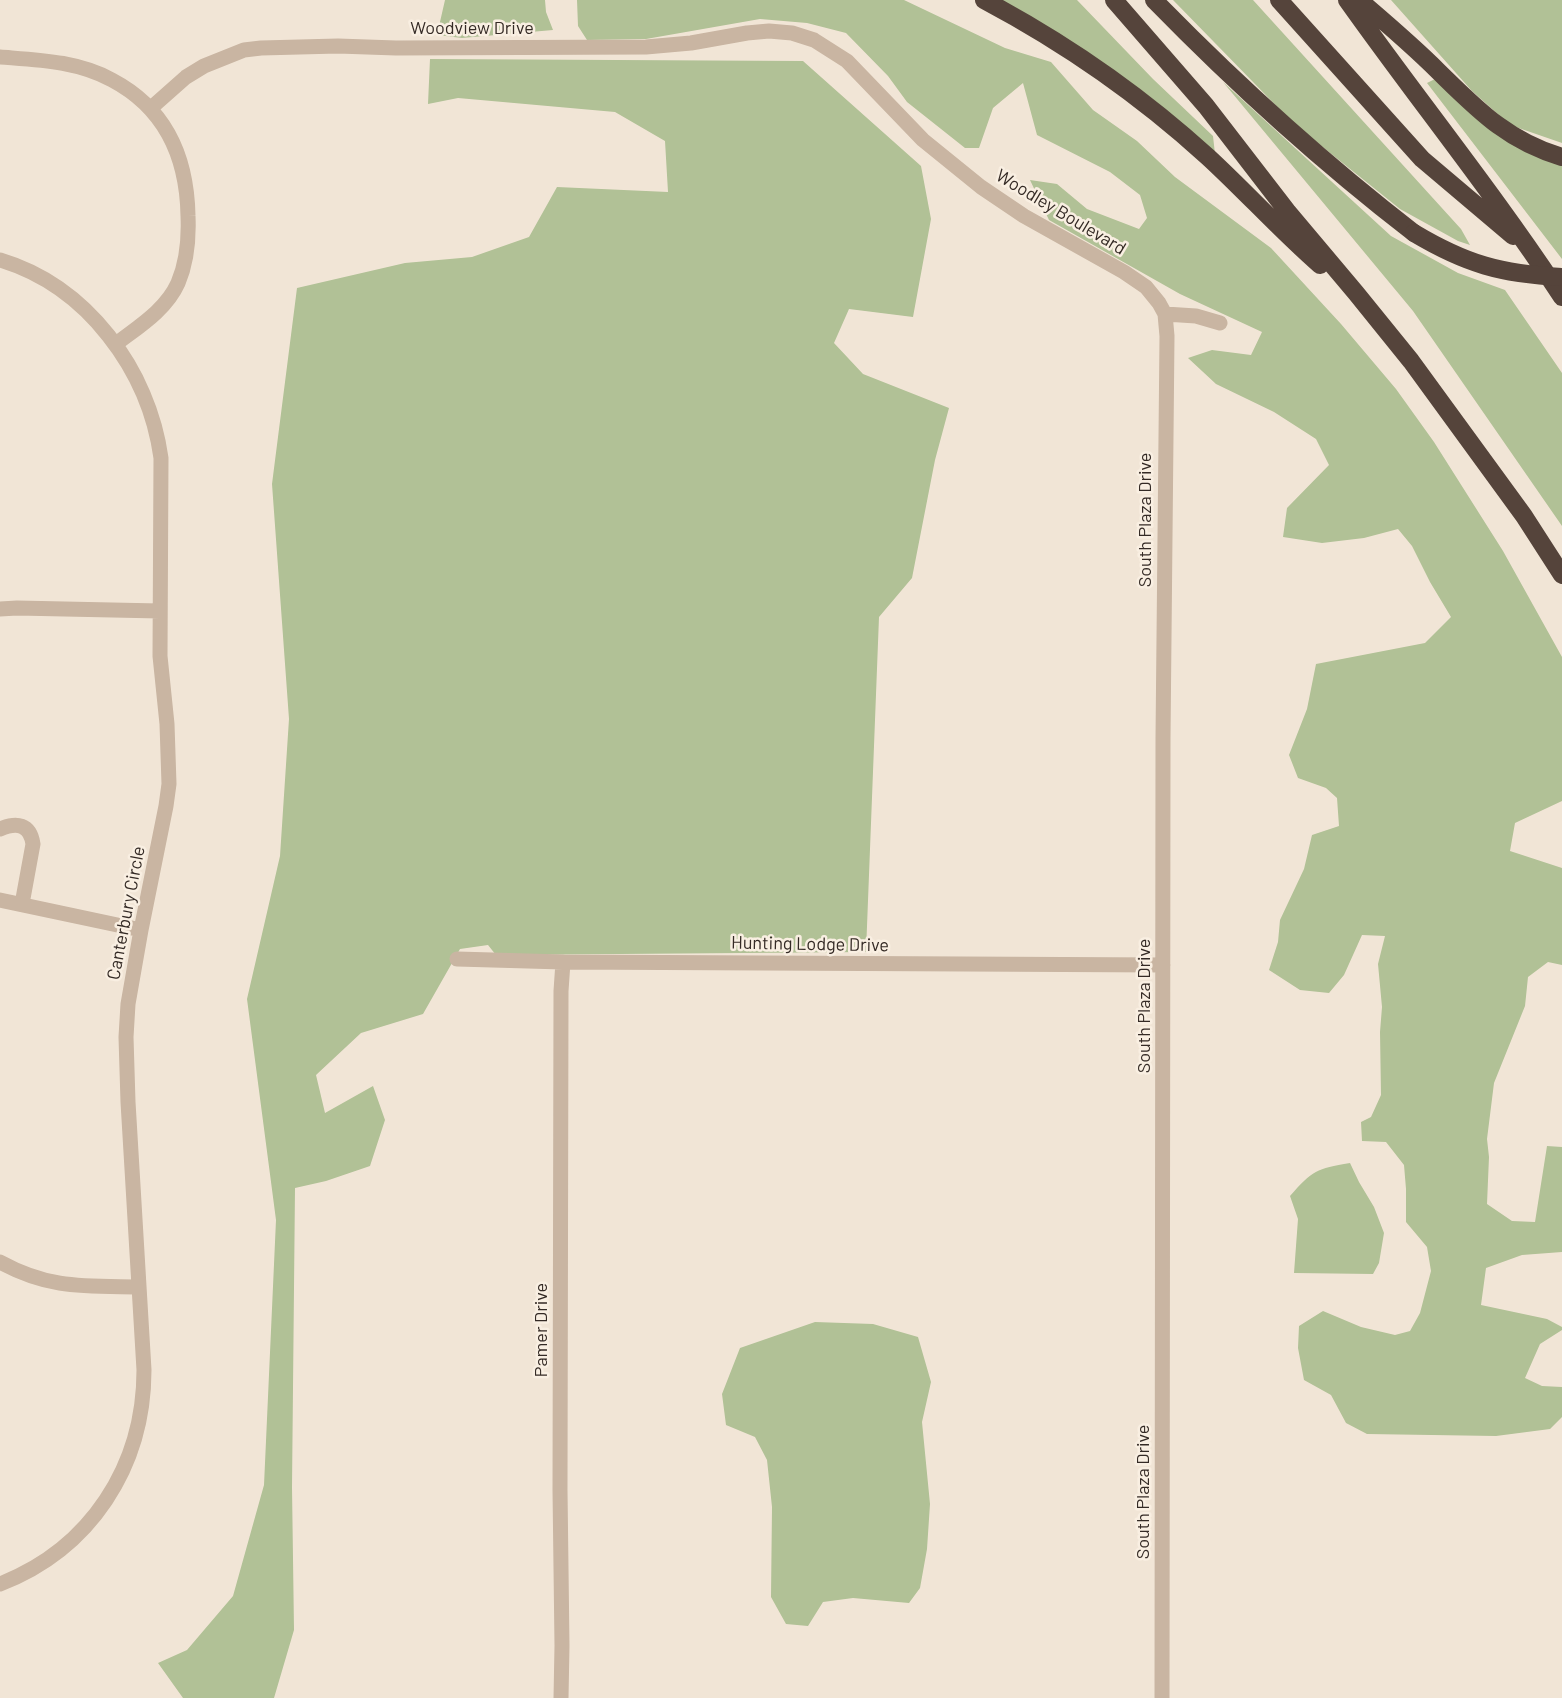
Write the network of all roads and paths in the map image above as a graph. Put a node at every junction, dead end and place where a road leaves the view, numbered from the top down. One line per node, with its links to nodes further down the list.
1 (984, 0): 14 (highway)
2 (1114, 0): 14 (highway)
3 (1154, 0): 13 (highway, bridge)
4 (1279, 0): 11 (highway)
5 (1347, 0): 11 (highway)
6 (1359, 0): 10 (highway)
7 (809, 39): 9 (street, Woodview Drive); 16 (street, Woodley Boulevard)
8 (0, 57): 9 (street)
9 (151, 108): 18 (street)
10 (1562, 157)
11 (1532, 253): 15 (highway)
12 (0, 260): 18 (street, Canterbury Circle)
13 (1562, 277)
14 (1356, 293): 19 (highway)
15 (1562, 297)
16 (1165, 314): 17 (street); 28 (street, South Plaza Drive)
17 (1220, 323)
18 (116, 344): 21 (street, Canterbury Circle)
19 (1562, 575)
20 (0, 609): 21 (street)
21 (160, 611): 25 (street, Canterbury Circle)
22 (0, 829): 24 (street)
23 (0, 900): 24 (street)
24 (22, 904): 25 (street)
25 (141, 930): 30 (street, Canterbury Circle)
26 (457, 960): 27 (street, Hunting Lodge Drive)
27 (563, 962): 28 (street, Hunting Lodge Drive); 32 (street, Pamer Drive)
28 (1163, 965): 33 (street, South Plaza Drive)
29 (0, 1262): 30 (street)
30 (138, 1287): 31 (street, Canterbury Circle)
31 (0, 1584)
32 (561, 1698)
33 (1162, 1698)

